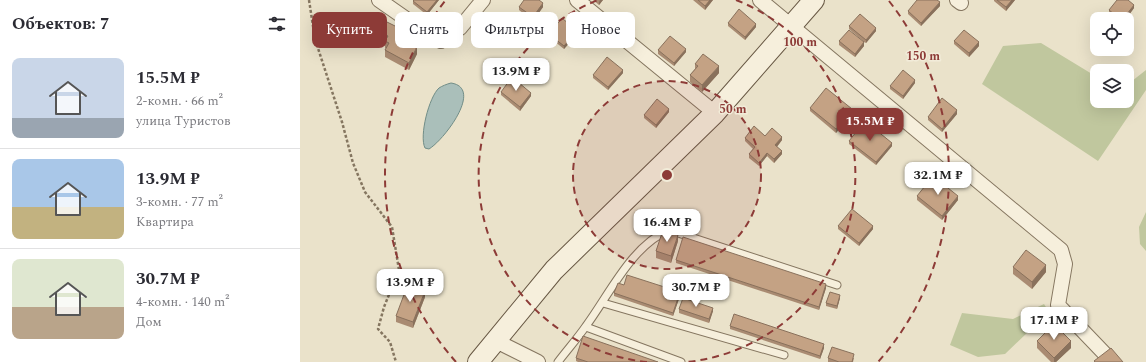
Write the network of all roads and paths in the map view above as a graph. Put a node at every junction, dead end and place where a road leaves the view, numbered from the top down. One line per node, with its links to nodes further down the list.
1 (309, 0): 15 (path)
2 (379, 0): 3 (street)
3 (483, 0)
4 (577, 0): 8 (street)
5 (760, 0): 7 (street)
6 (814, 0): 7 (street)
7 (792, 28): 8 (street); 13 (street)
8 (716, 113): 12 (street)
9 (837, 285): 10 (lane)
10 (603, 303): 11 (lane); 14 (lane)
11 (586, 327): 18 (lane); 19 (lane)
12 (496, 341): 16 (street); 17 (street)
13 (1104, 353)
14 (784, 355)
15 (396, 362)
16 (478, 362)
17 (538, 362)
18 (558, 362)
19 (681, 362)

